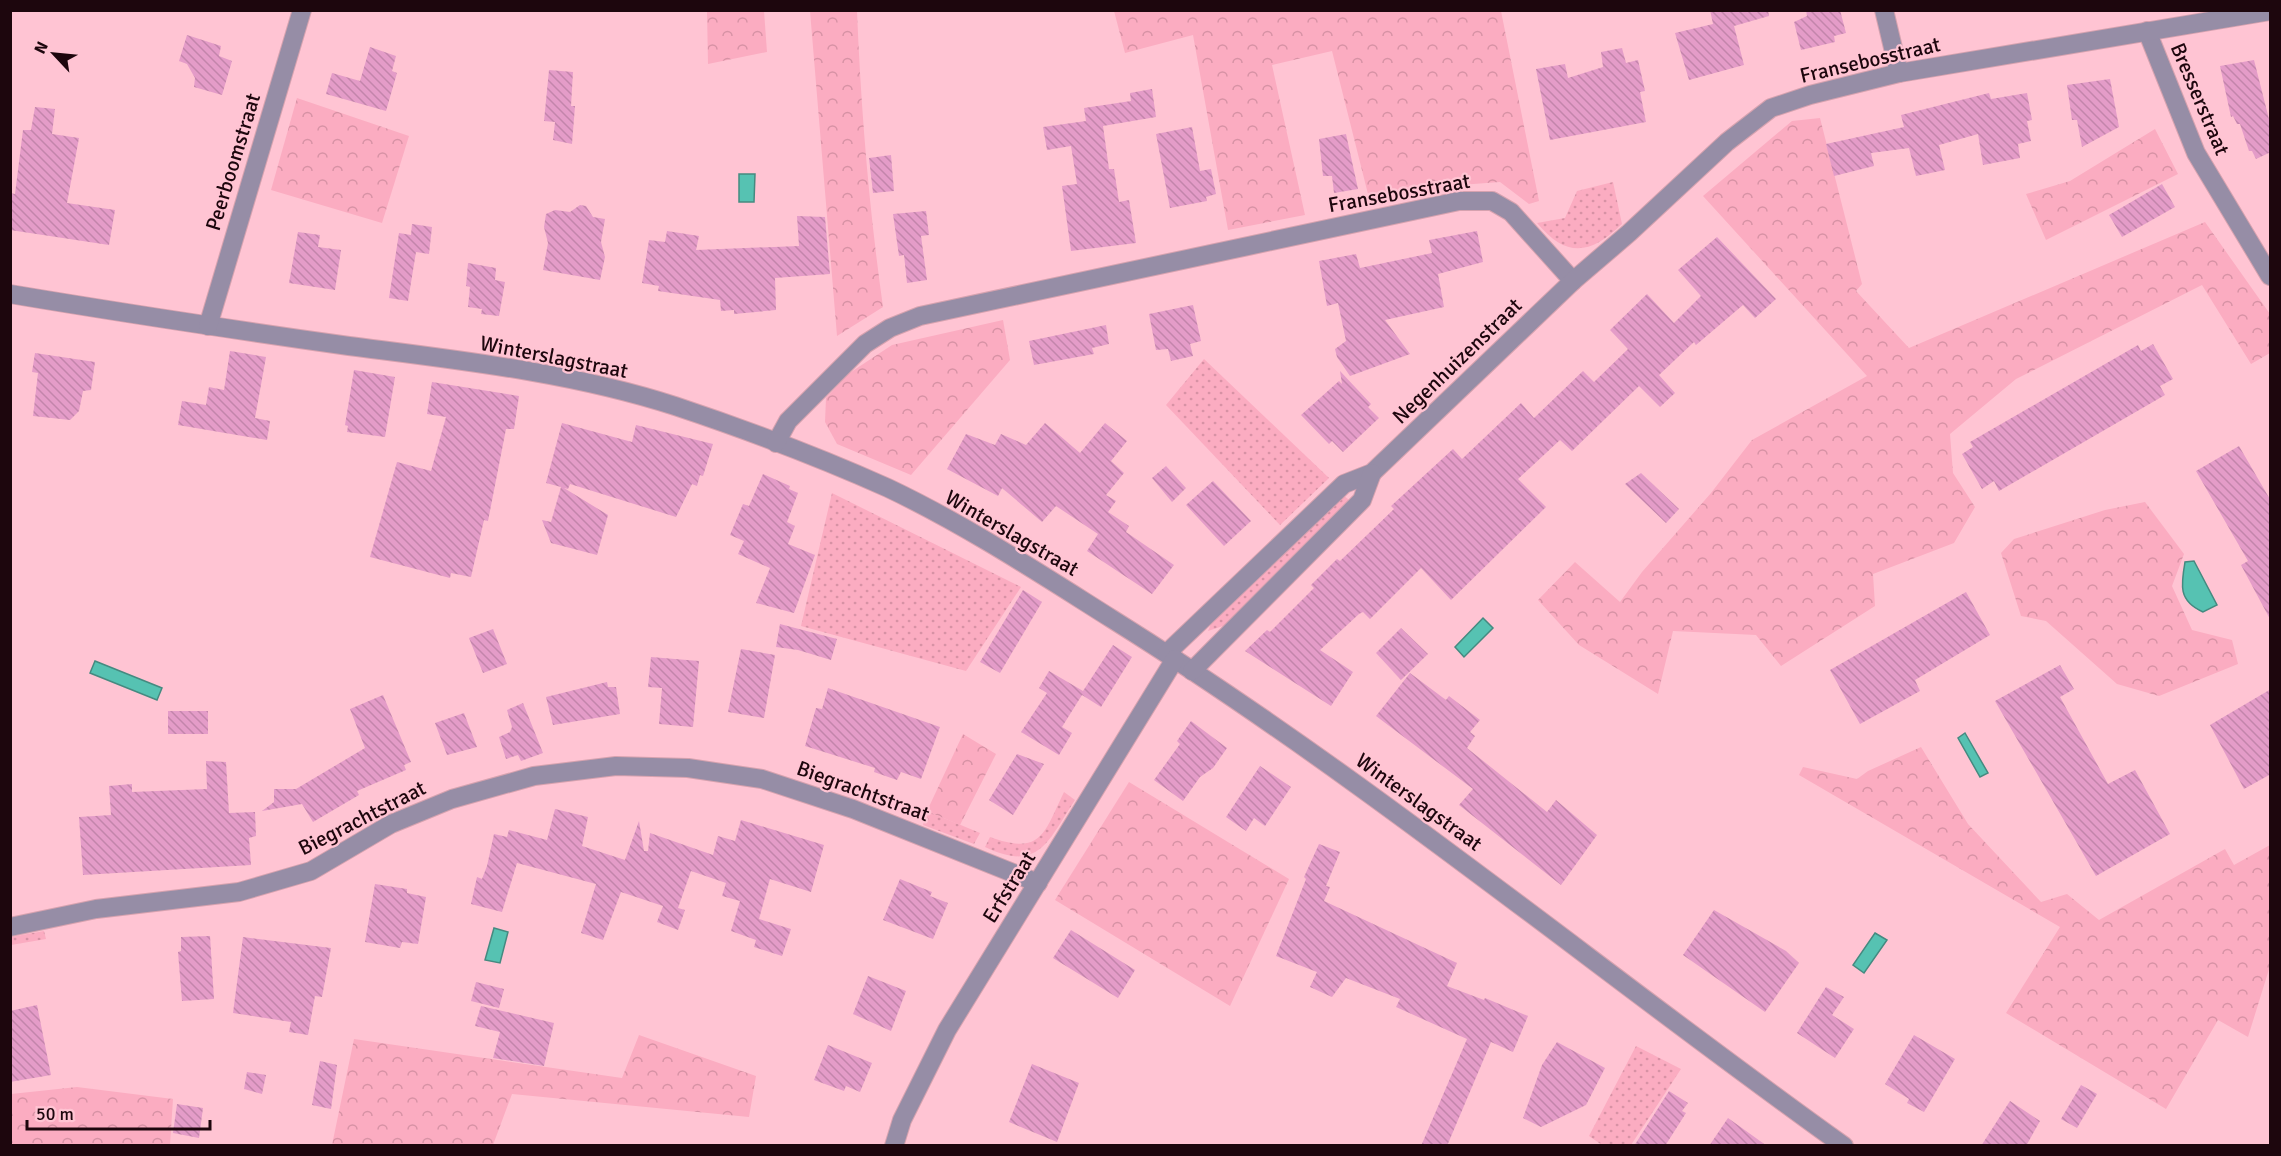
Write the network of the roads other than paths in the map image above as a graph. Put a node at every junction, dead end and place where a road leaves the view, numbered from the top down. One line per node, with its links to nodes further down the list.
1 (302, 10): 9 (street, Peerboomstraat)
2 (1884, 10): 5 (street)
3 (2271, 11): 4 (street, Fransebosstraat)
4 (2147, 31): 5 (street, Fransebosstraat); 6 (street, Bresserstraat)
5 (1899, 73): 7 (street, Fransebosstraat)
6 (2271, 276)
7 (1573, 281): 10 (street, Fransebosstraat); 11 (street, Negenhuizenstraat)
8 (10, 294): 9 (street, Winterslagstraat)
9 (208, 326): 10 (street, Winterslagstraat)
10 (776, 442): 12 (street, Winterslagstraat)
11 (1372, 474): 12 (street, Negenhuizenstraat); 13 (street, Negenhuizenstraat)
12 (1171, 656): 13 (street, Winterslagstraat); 14 (street, Erfstraat)
13 (1192, 671): 17 (street, Winterslagstraat)
14 (1038, 883): 15 (street, Biegrachtstraat); 16 (street, Erfstraat)
15 (10, 927)
16 (894, 1146)
17 (1844, 1146)

